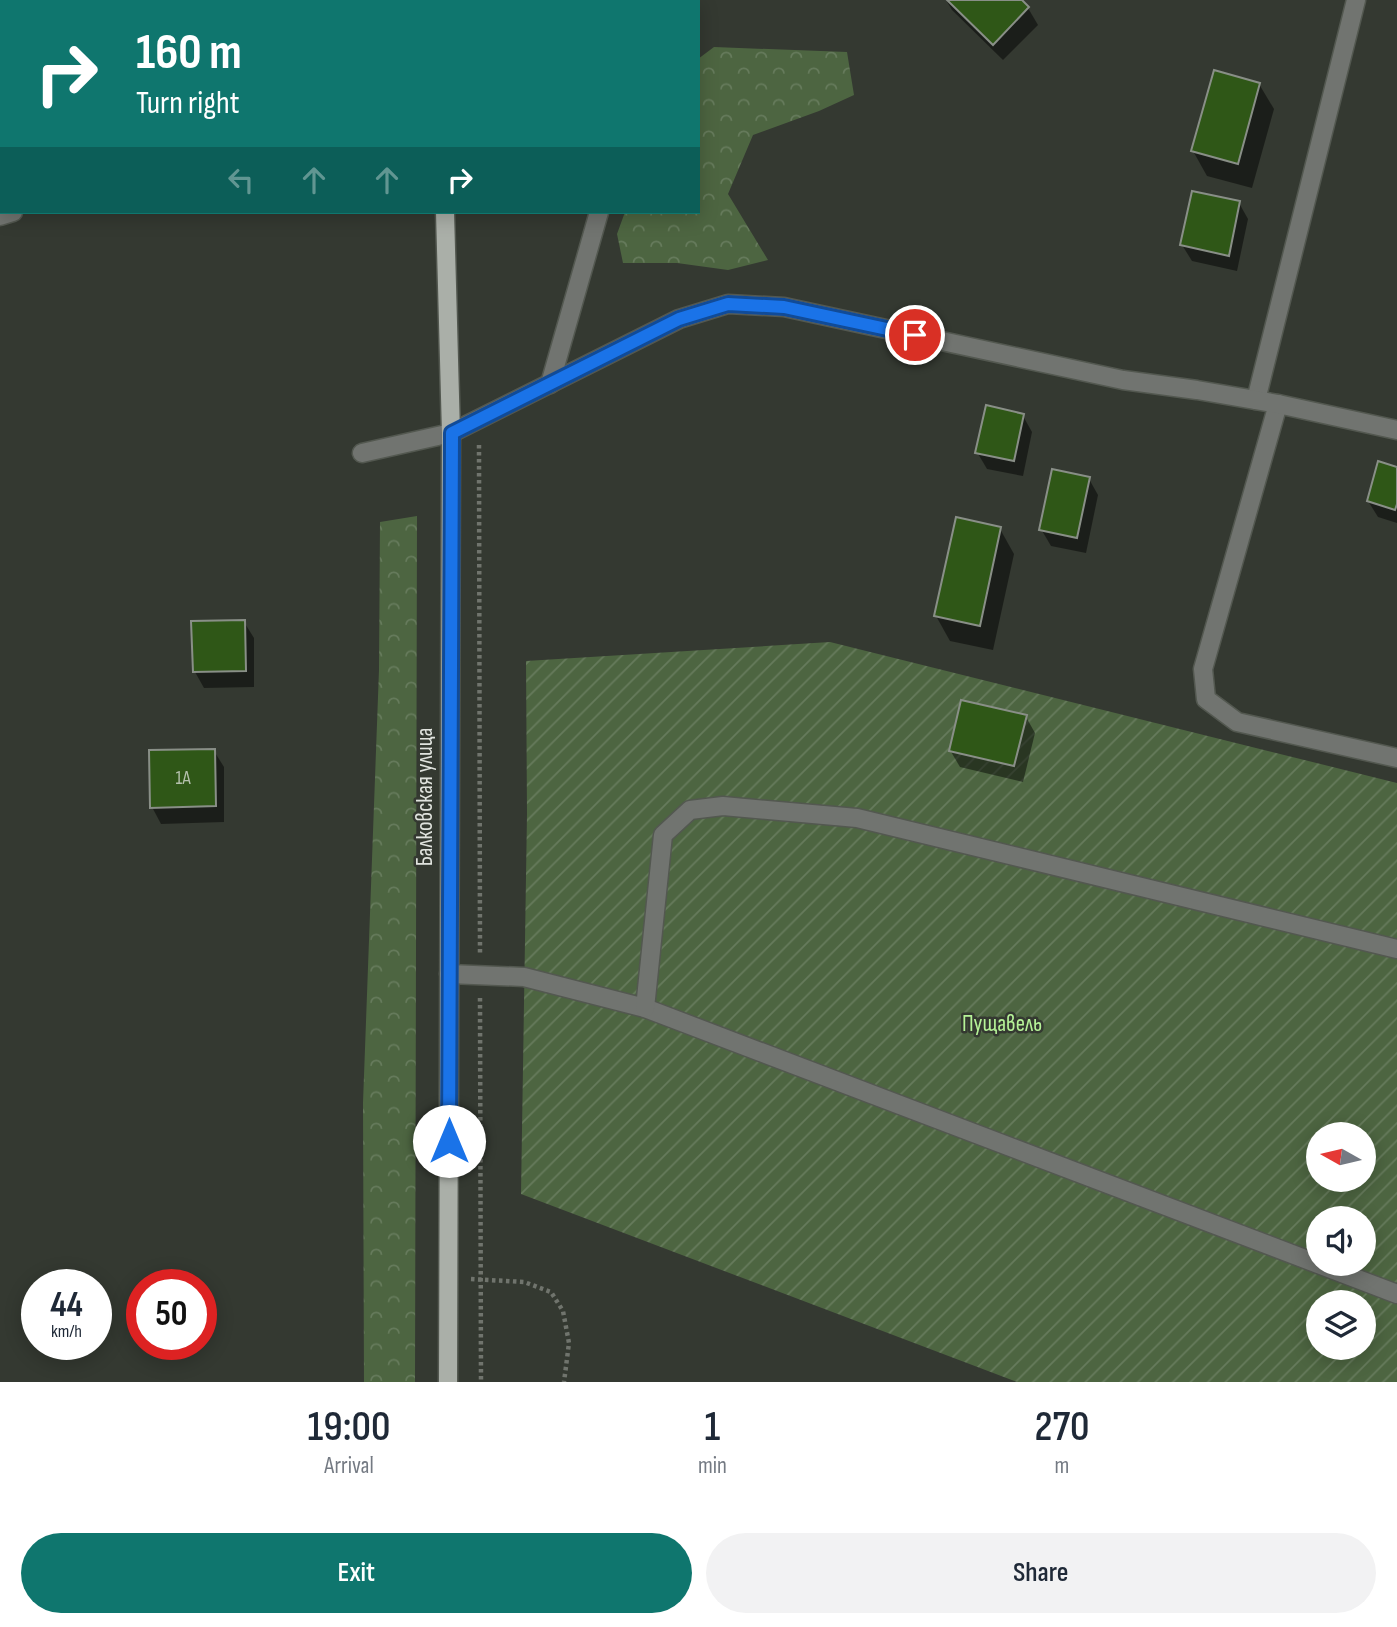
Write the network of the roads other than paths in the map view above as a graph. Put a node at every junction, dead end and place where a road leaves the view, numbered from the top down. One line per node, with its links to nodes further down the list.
1 (1356, 0): 5 (street)
2 (445, 214): 8 (main road, Балковская улица)
3 (598, 214): 4 (street)
4 (550, 384): 5 (street); 8 (street)
5 (1256, 400): 6 (street)
6 (1278, 404): 7 (street); 10 (street)
7 (1397, 430)
8 (452, 433): 9 (street); 12 (main road, Балковская улица)
9 (362, 453)
10 (1397, 758)
11 (1397, 949): 13 (street)
12 (449, 974): 13 (street); 15 (main road, Балковская улица)
13 (645, 1008): 14 (street)
14 (1397, 1294)
15 (448, 1382)

